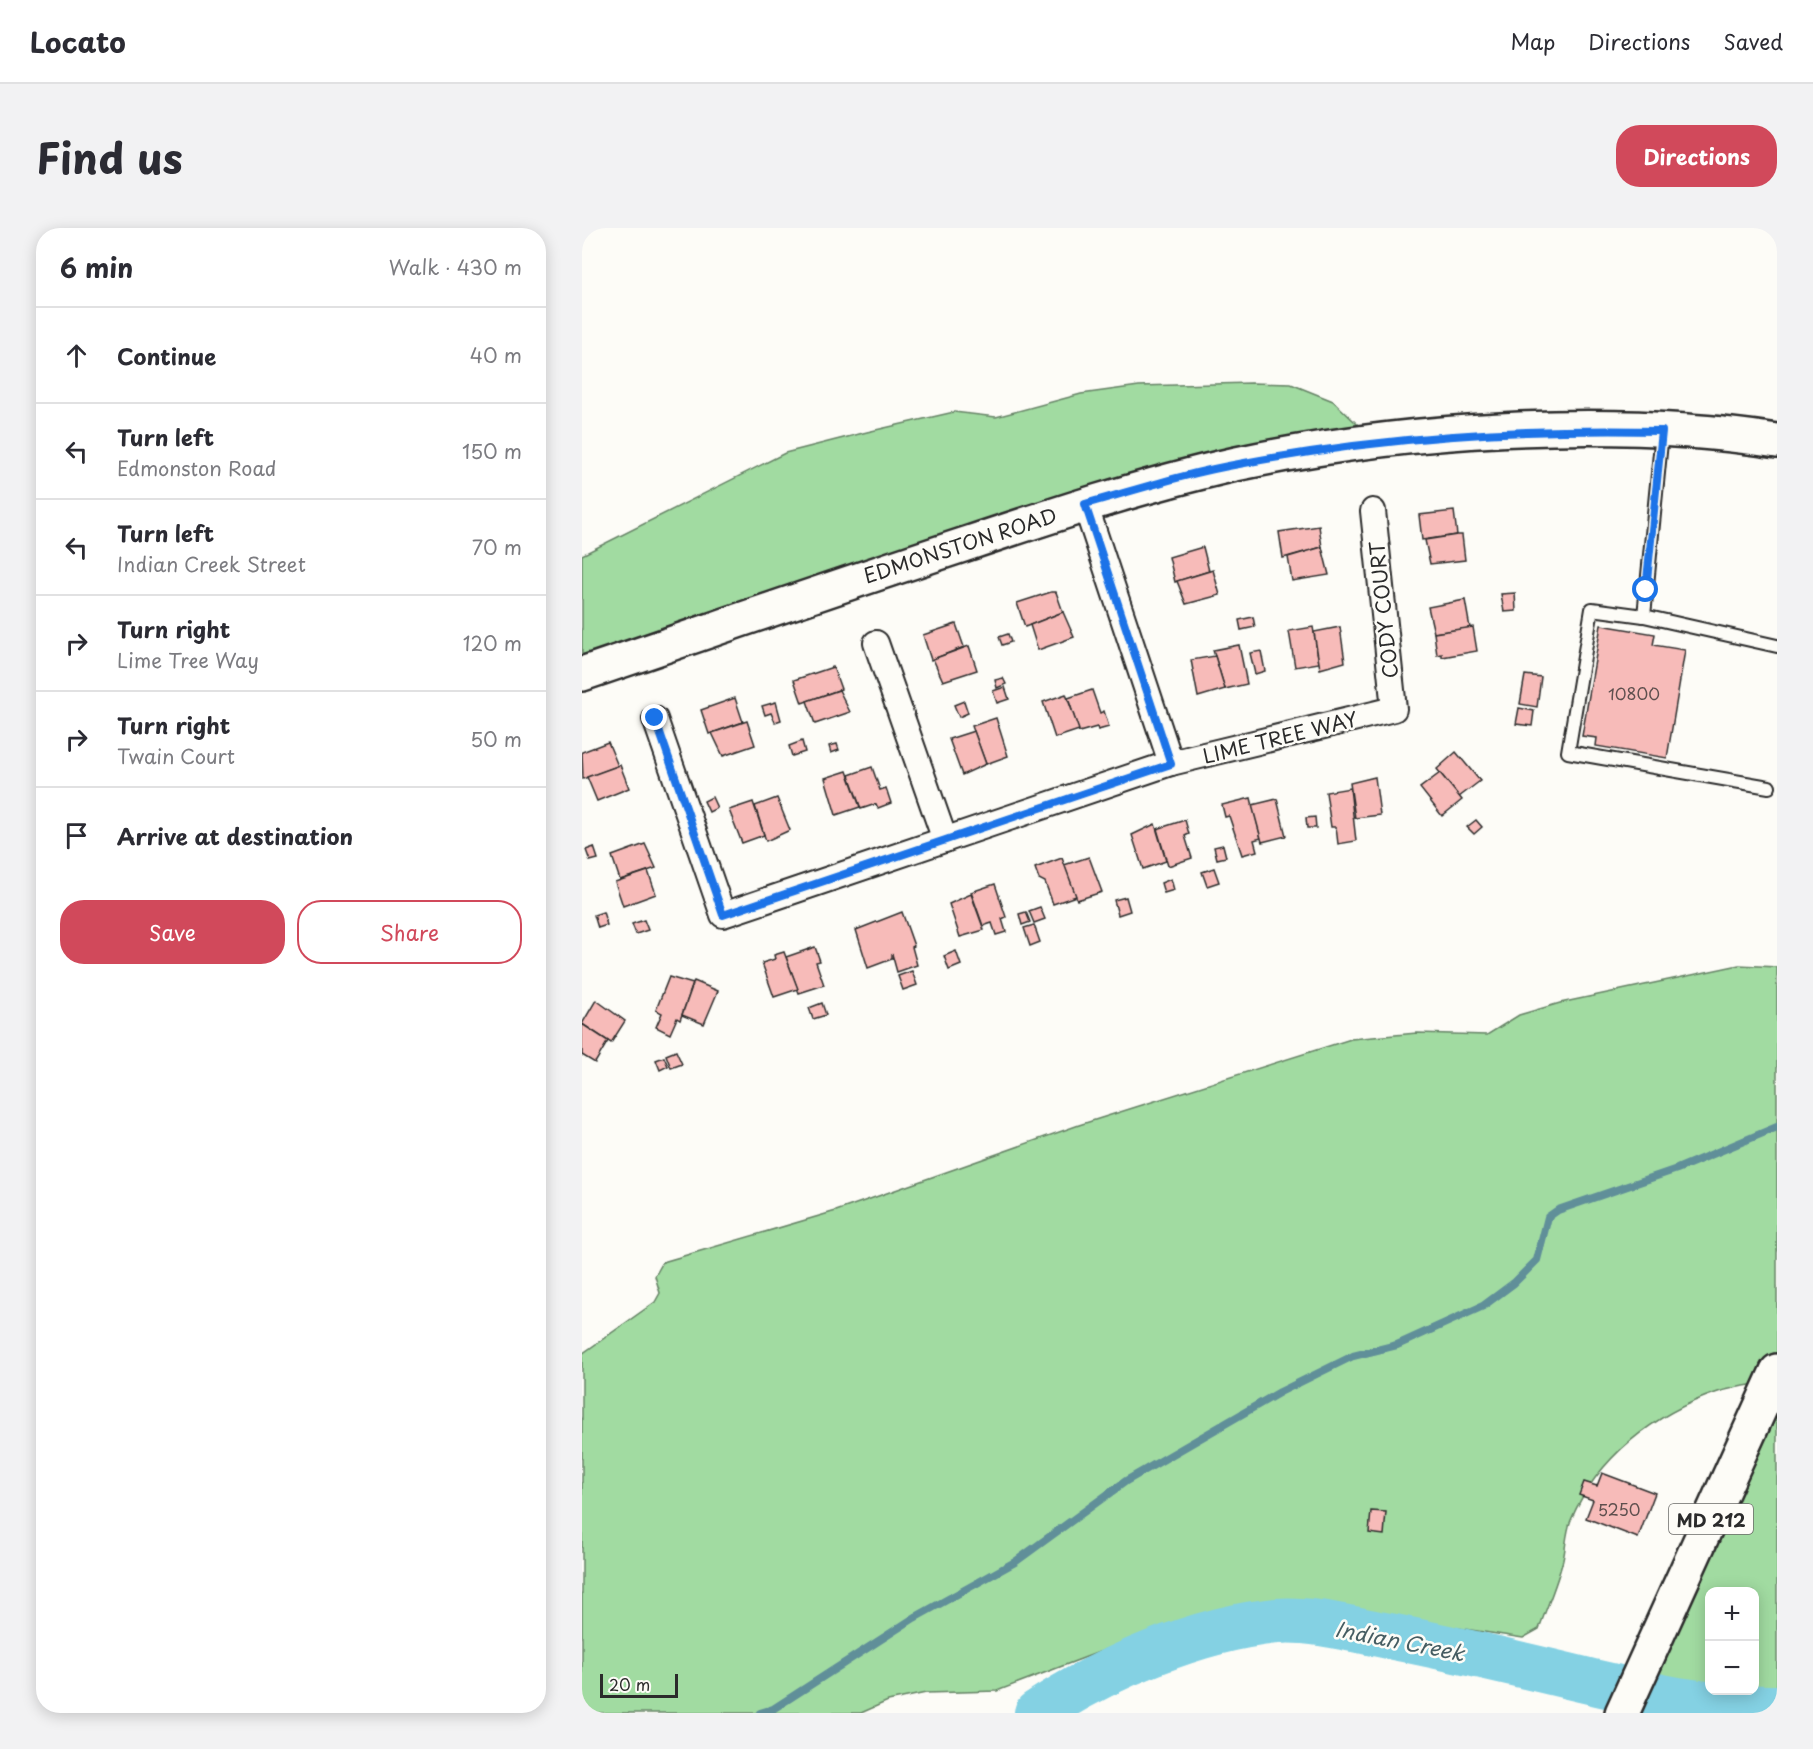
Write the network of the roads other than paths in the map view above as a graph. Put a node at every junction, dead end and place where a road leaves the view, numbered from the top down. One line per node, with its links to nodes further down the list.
1 (1662, 431): 2 (main road, EDMONSTON ROAD); 3 (main road, EDMONSTON ROAD); 5 (lane)
2 (1777, 441)
3 (1085, 504): 8 (main road, EDMONSTON ROAD); 11 (street)
4 (1373, 511): 9 (street, CODY COURT)
5 (1644, 616): 7 (lane); 12 (lane)
6 (876, 642): 13 (street)
7 (1777, 646)
8 (582, 674)
9 (1394, 709): 11 (street, LIME TREE WAY)
10 (655, 718): 13 (street, LIME TREE WAY)
11 (1171, 764): 13 (street, LIME TREE WAY)
12 (1769, 787)
13 (945, 840)
14 (1777, 1371): 15 (main road, MD 212)
15 (1622, 1713)

